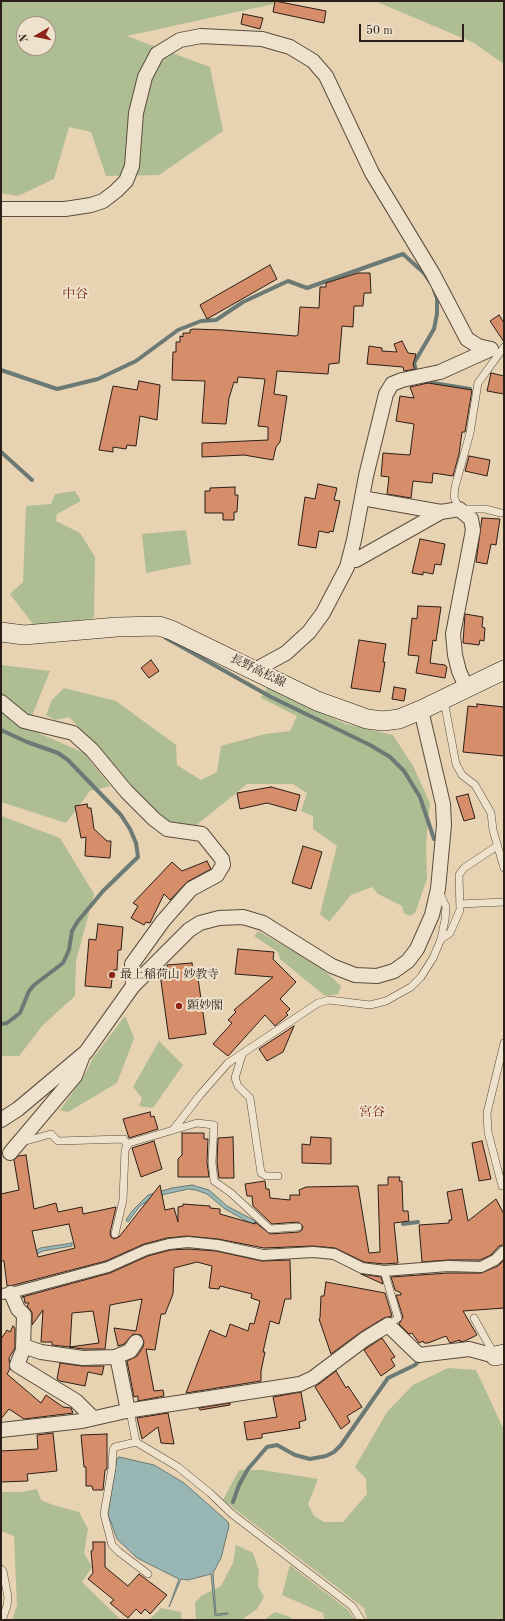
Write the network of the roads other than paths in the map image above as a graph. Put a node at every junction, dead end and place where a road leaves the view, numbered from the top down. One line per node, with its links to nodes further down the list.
1 (1, 209): 2 (street)
2 (500, 347): 3 (street); 4 (lane)
3 (362, 498): 5 (street); 7 (street)
4 (459, 509): 5 (street); 6 (lane); 11 (street)
5 (441, 512): 7 (street)
6 (500, 513)
7 (349, 560): 9 (street)
8 (1, 632): 9 (main road, 長野高松線)
9 (255, 670): 14 (main road, 長野高松線)
10 (504, 670): 11 (main road, 長野高松線)
11 (466, 687): 12 (main road, 長野高松線)
12 (444, 699): 14 (main road, 長野高松線); 15 (lane)
13 (1, 702): 21 (street)
14 (421, 710): 17 (street)
15 (497, 846): 16 (lane); 19 (lane)
16 (504, 868)
17 (438, 889): 20 (lane); 21 (street)
18 (504, 902): 19 (lane)
19 (460, 904): 20 (lane)
20 (441, 939): 24 (lane)
21 (133, 986): 23 (street)
22 (504, 1043): 30 (lane)
23 (84, 1054): 25 (street); 28 (street)
24 (242, 1055): 26 (lane); 29 (lane)
25 (1, 1120)
26 (173, 1130): 27 (lane); 31 (lane)
27 (127, 1146): 28 (lane); 32 (lane)
28 (13, 1148)
29 (278, 1176)
30 (502, 1186)
31 (298, 1227)
32 (116, 1234)
33 (504, 1251): 34 (street)
34 (384, 1271): 35 (street); 37 (lane)
35 (6, 1294): 39 (street)
36 (474, 1318): 40 (lane)
37 (388, 1325): 40 (street); 42 (street)
38 (136, 1342): 41 (street)
39 (23, 1346): 41 (street); 43 (street)
40 (500, 1355)
41 (117, 1356): 42 (street)
42 (129, 1411): 43 (street); 45 (lane)
43 (93, 1418): 44 (street)
44 (1, 1430)
45 (136, 1442): 47 (lane); 49 (lane)
46 (2, 1568): 48 (lane)
47 (148, 1574)
48 (2, 1620)
49 (361, 1620)

